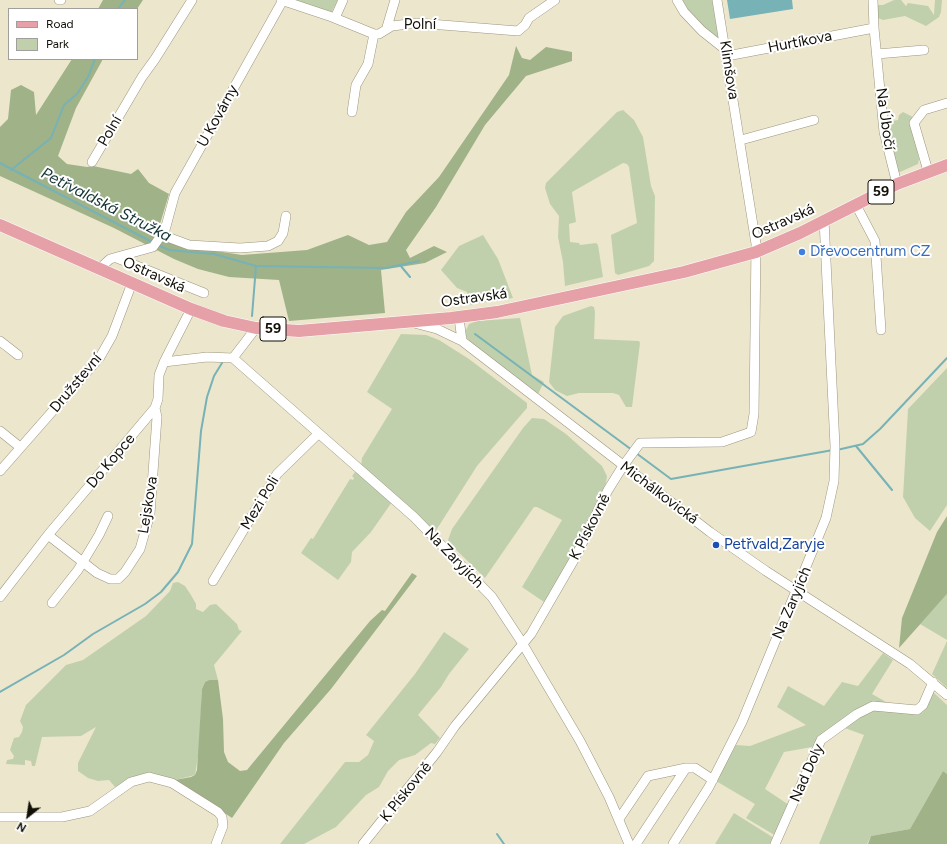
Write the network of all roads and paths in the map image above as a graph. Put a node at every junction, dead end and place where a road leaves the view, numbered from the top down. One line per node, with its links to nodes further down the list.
1 (192, 0): 20 (street, Polní)
2 (283, 0): 9 (street); 28 (street, U Kovárny)
3 (343, 0): 9 (street)
4 (395, 0): 10 (street)
5 (555, 0): 10 (street, Polní)
6 (678, 0): 14 (street)
7 (717, 0): 14 (street, Klimšova)
8 (873, 0): 11 (street, Na Úbočí)
9 (335, 18): 12 (street)
10 (387, 27): 12 (street, Polní)
11 (874, 28): 14 (street, Hurtíkova); 15 (street, Na Úbočí)
12 (374, 34): 17 (street)
13 (924, 50): 15 (street)
14 (726, 53): 19 (street, Klimšova)
15 (877, 54): 23 (street, Na Úbočí)
16 (947, 103): 22 (street)
17 (352, 112)
18 (814, 120): 19 (street)
19 (741, 140): 29 (street, Klimšova)
20 (92, 162)
21 (947, 165): 22 (main road, Ostravská / 59)
22 (928, 171): 23 (main road, Ostravská / 59)
23 (896, 184): 24 (main road, Ostravská / 59)
24 (856, 205): 26 (main road, Ostravská / 59); 38 (street)
25 (286, 216): 28 (street)
26 (824, 220): 29 (main road, Ostravská / 59); 55 (street, Na Zaryjích)
27 (0, 225): 31 (main road, Ostravská / 59)
28 (162, 235): 30 (street, U Kovárny)
29 (756, 252): 35 (main road, Ostravská / 59); 49 (street, K Pískovně)
30 (117, 258): 31 (street, U Kovárny); 33 (street)
31 (99, 268): 32 (main road, Ostravská / 59)
32 (132, 283): 34 (main road, Ostravská / 59); 48 (street, Družstevní)
33 (204, 293)
34 (191, 309): 37 (main road, Ostravská / 59); 44 (street, Do Kopce)
35 (455, 318): 36 (main road, Ostravská / 59); 39 (street); 41 (street)
36 (409, 322): 37 (main road, Ostravská / 59); 39 (street, Michálkovická)
37 (256, 328): 43 (street)
38 (881, 330)
39 (450, 335): 41 (street, Michálkovická)
40 (0, 341): 42 (street)
41 (462, 342): 49 (street, Michálkovická)
42 (18, 355)
43 (233, 358): 44 (street); 47 (street, Na Zaryjích)
44 (164, 362): 45 (street, Do Kopce)
45 (154, 408): 52 (street, Do Kopce); 53 (street, Lejskova)
46 (0, 431): 48 (street)
47 (318, 434): 54 (street, Mezi Poli); 58 (street, Na Zaryjích)
48 (20, 447): 50 (street, Družstevní)
49 (623, 466): 55 (street, Michálkovická); 58 (street, K Pískovně)
50 (0, 471)
51 (108, 516): 53 (street)
52 (48, 535): 53 (street, Lejskova); 56 (street, Do Kopce)
53 (82, 562): 57 (street)
54 (213, 581)
55 (797, 591): 59 (street, Michálkovická); 62 (street, Na Zaryjích)
56 (0, 597)
57 (52, 603)
58 (523, 644): 64 (street, Na Zaryjích); 66 (street, K Pískovně)
59 (934, 682): 60 (street, Michálkovická); 70 (street, Nad Doly)
60 (947, 695)
61 (686, 768): 62 (street); 64 (street); 68 (street)
62 (713, 780): 69 (street, Na Zaryjích)
63 (0, 817): 65 (street)
64 (619, 819): 67 (street, Na Zaryjích)
65 (216, 844)
66 (363, 844)
67 (629, 844)
68 (636, 844)
69 (673, 844)
70 (774, 844)

